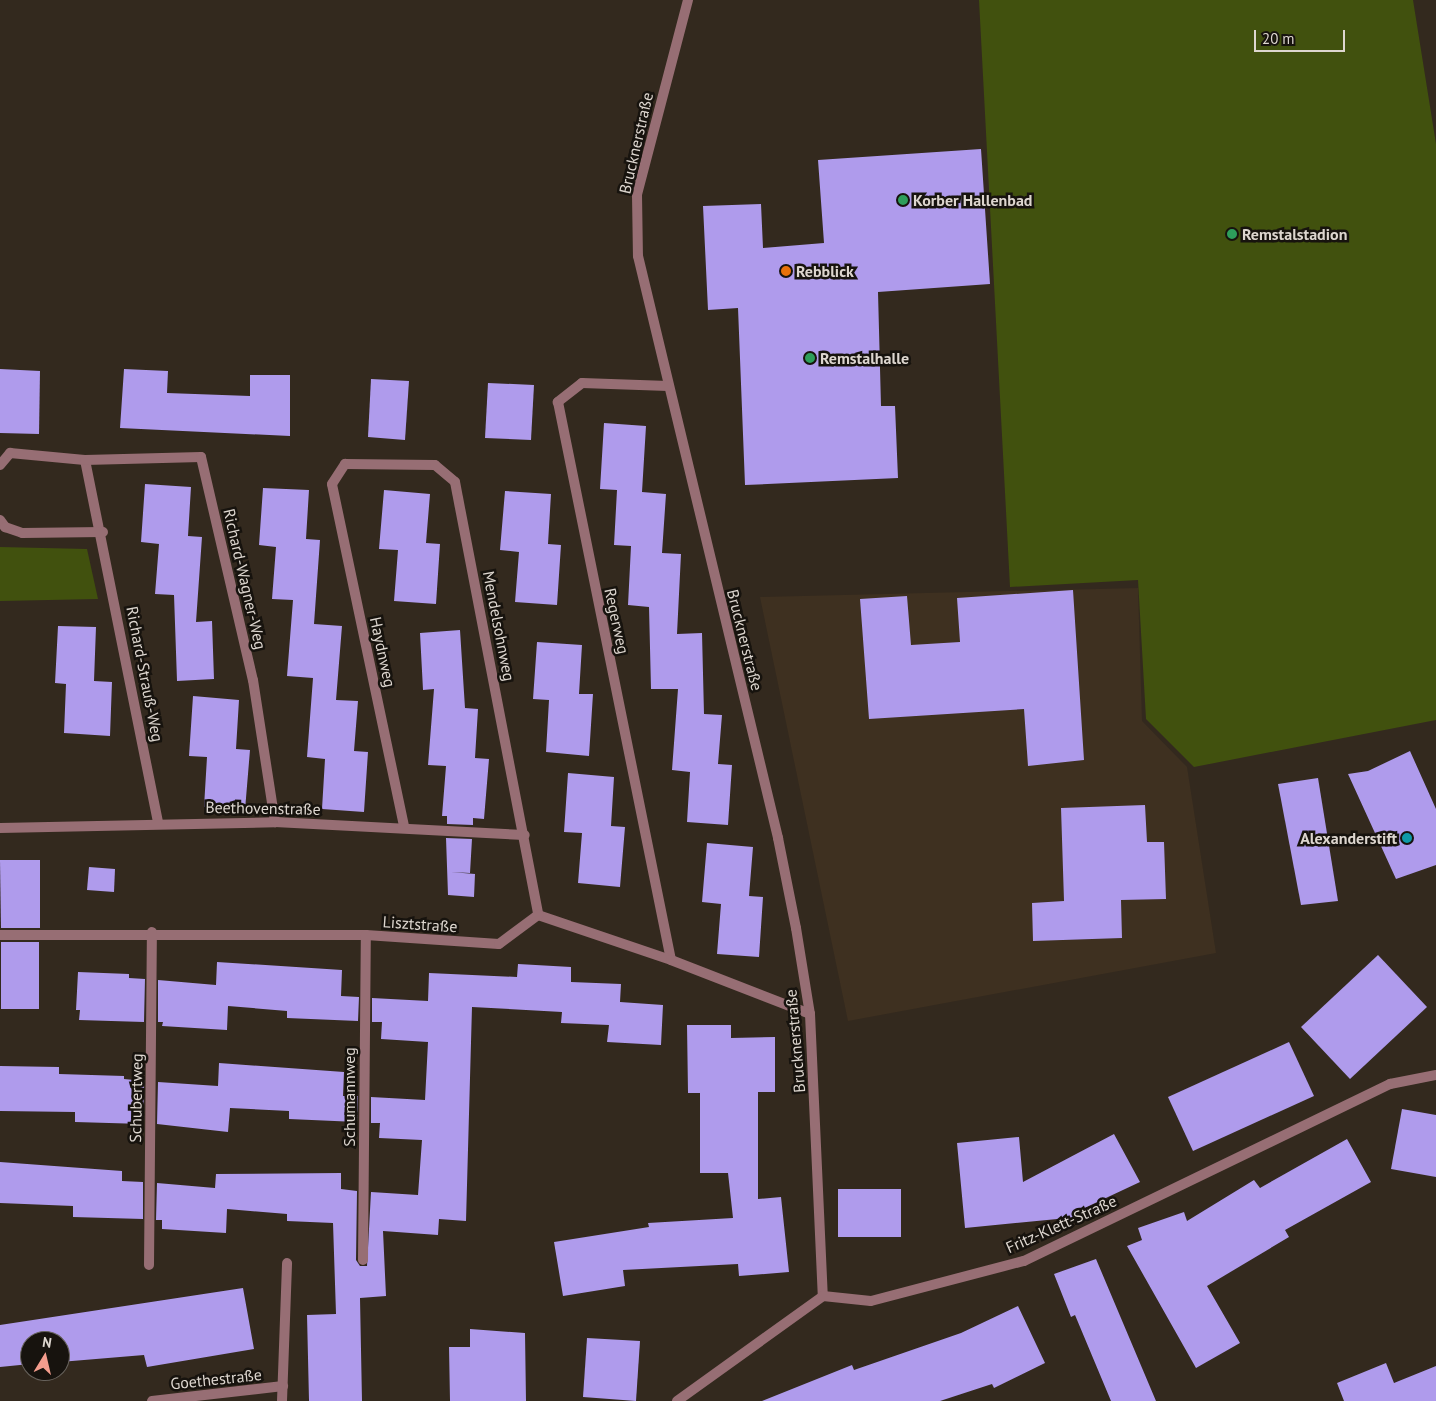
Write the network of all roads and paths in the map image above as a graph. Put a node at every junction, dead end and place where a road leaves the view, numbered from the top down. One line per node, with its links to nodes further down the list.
1 (688, 0): 2 (street, Brucknerstraße)
2 (668, 386): 17 (street, Regerweg); 18 (street, Brucknerstraße)
3 (85, 460): 4 (street); 7 (street, Richard-Strauß-Weg); 9 (street, Richard-Wagner-Weg)
4 (0, 465)
5 (332, 484): 10 (street, Haydnweg); 12 (street, Mendelsohnweg)
6 (0, 520): 7 (street)
7 (103, 532): 8 (street, Richard-Strauß-Weg)
8 (158, 822): 9 (street, Beethovenstraße); 11 (street, Beethovenstraße)
9 (275, 822): 10 (street, Beethovenstraße)
10 (404, 826): 12 (street, Beethovenstraße)
11 (0, 828)
12 (525, 835): 13 (street, Mendelsohnweg)
13 (538, 915): 16 (street, Lisztstraße); 17 (street)
14 (152, 932): 15 (street, Lisztstraße); 16 (street, Lisztstraße); 22 (street, Schubertweg)
15 (0, 935)
16 (366, 935): 20 (street, Schumannweg)
17 (671, 960): 18 (street)
18 (810, 1014): 23 (street, Brucknerstraße)
19 (1436, 1075): 23 (street, Fritz-Klett-Straße)
20 (363, 1260)
21 (287, 1263): 24 (street)
22 (149, 1265)
23 (824, 1296): 27 (street)
24 (283, 1386): 25 (street, Goethestraße); 26 (street)
25 (152, 1401)
26 (282, 1401)
27 (677, 1401)

